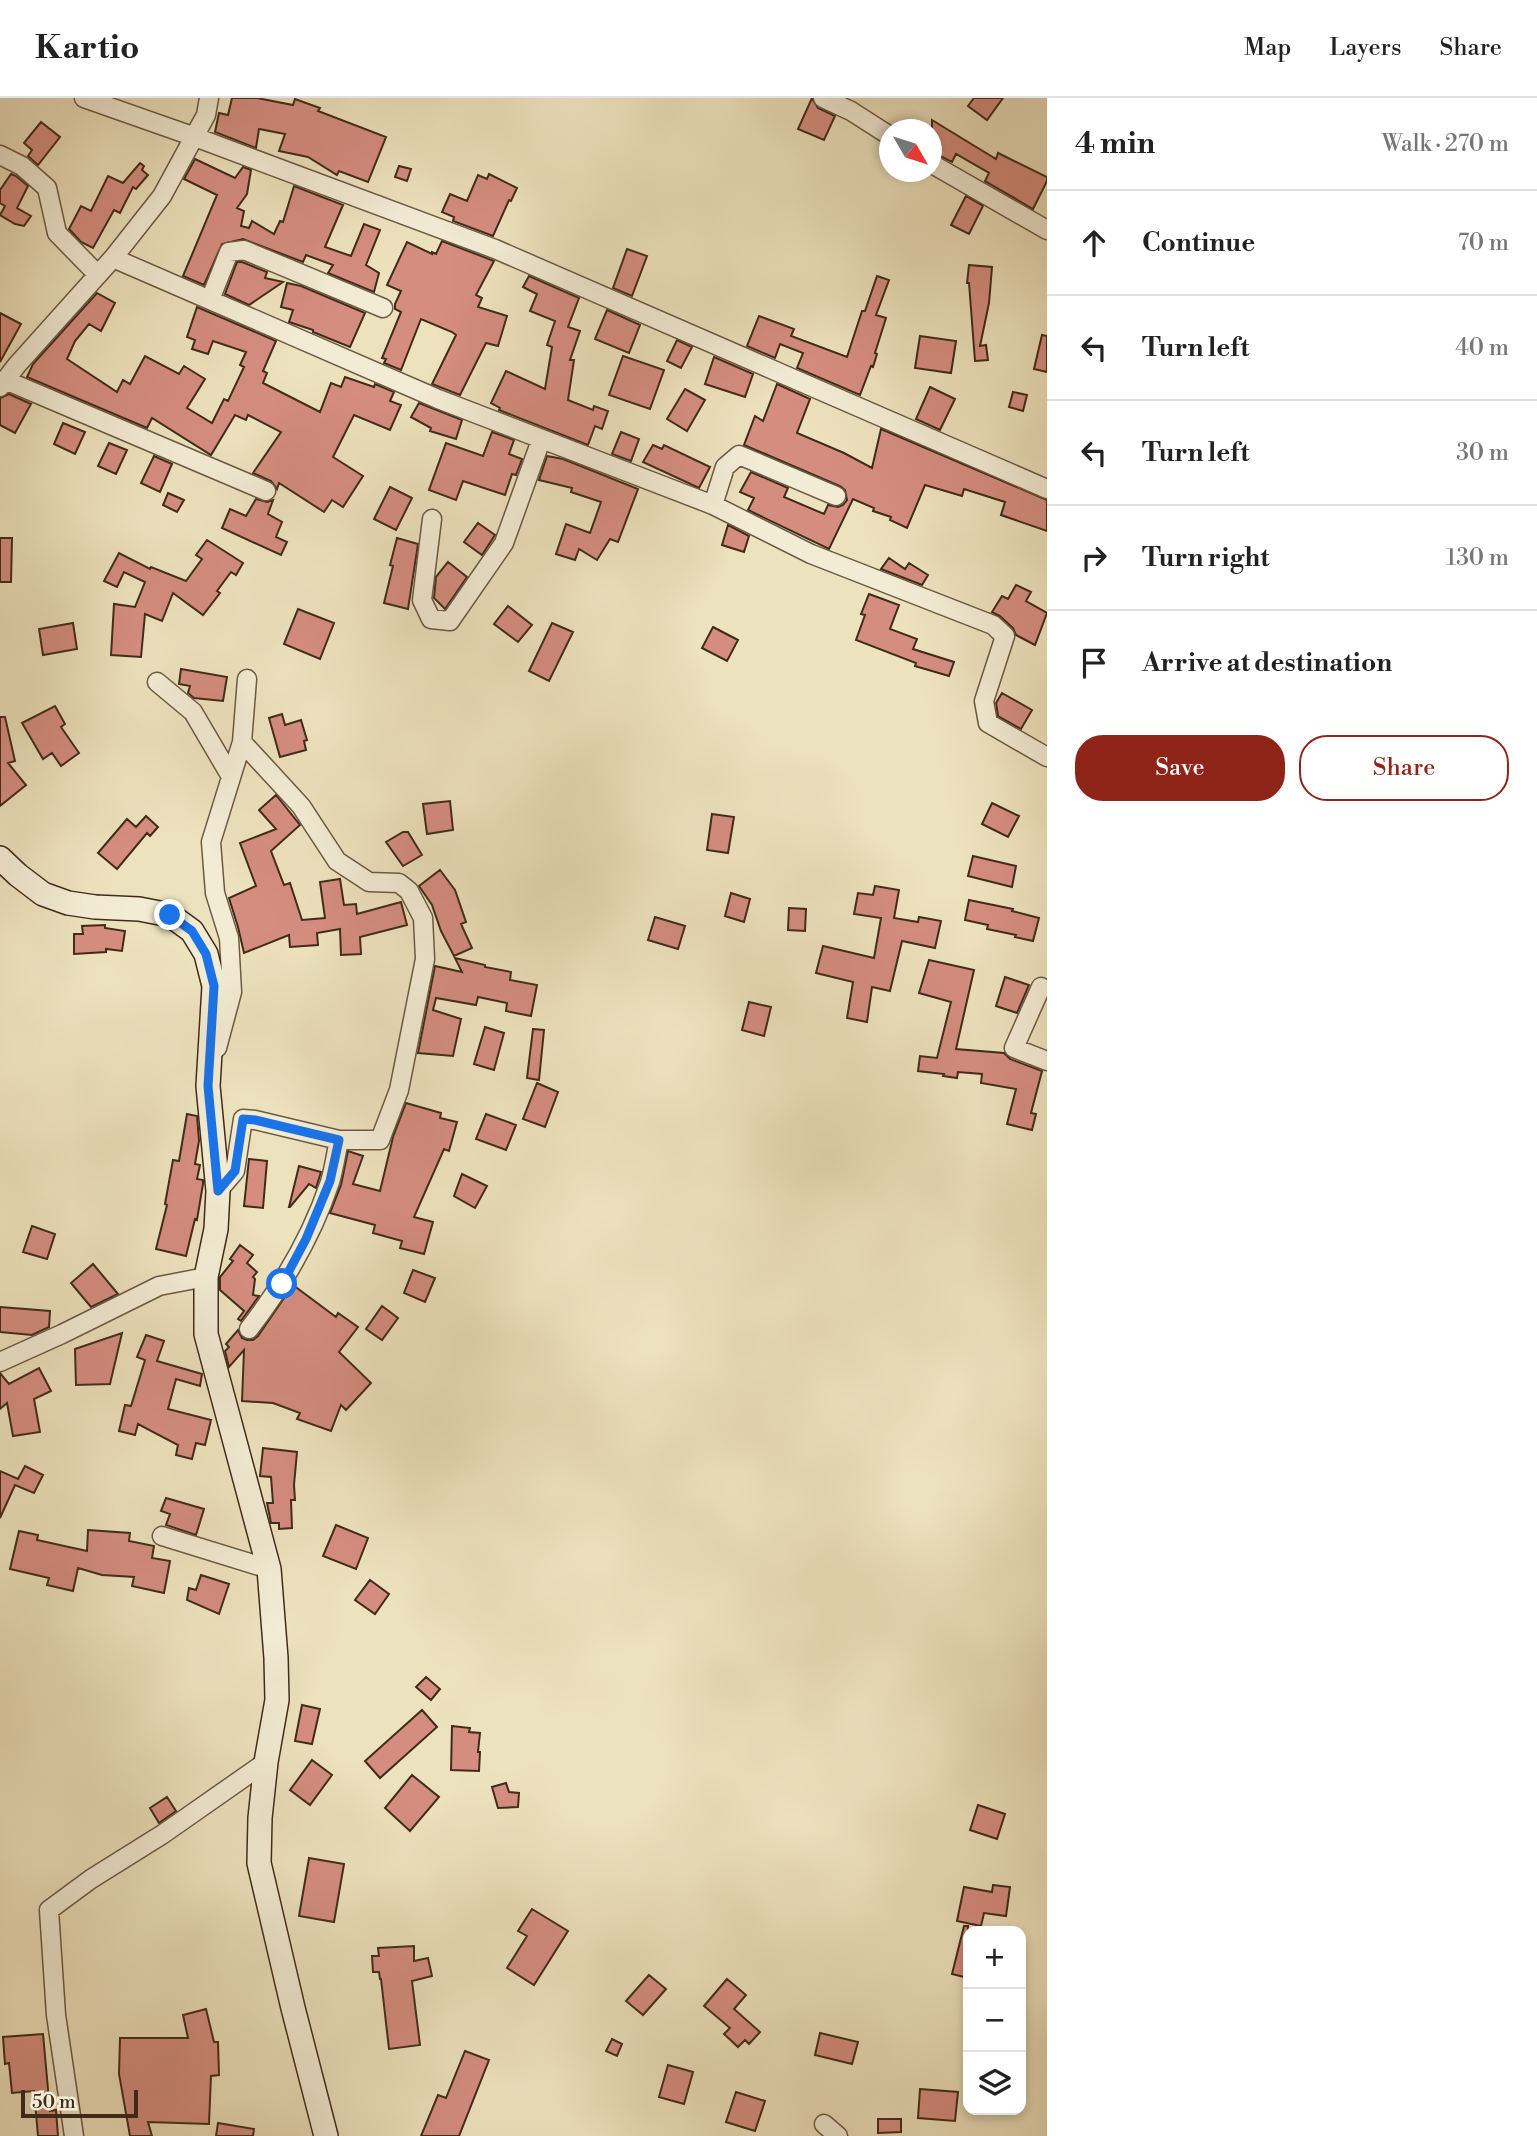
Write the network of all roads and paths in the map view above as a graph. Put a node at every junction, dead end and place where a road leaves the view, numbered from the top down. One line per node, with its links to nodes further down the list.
1 (84, 98): 5 (street)
2 (209, 98): 5 (street)
3 (823, 98): 4 (street)
4 (879, 129)
5 (195, 137): 9 (street); 15 (street)
6 (0, 155): 10 (street)
7 (942, 170): 8 (street)
8 (1047, 230)
9 (113, 258): 10 (street); 11 (street)
10 (98, 275): 13 (street)
11 (210, 300): 12 (street); 14 (street)
12 (383, 308)
13 (3, 384): 16 (street)
14 (541, 440): 18 (street); 19 (street)
15 (1047, 489)
16 (266, 491)
17 (836, 496): 18 (street)
18 (713, 505): 23 (street)
19 (432, 519)
20 (247, 678): 22 (street)
21 (157, 682): 24 (street)
22 (242, 743): 24 (street); 29 (street)
23 (1047, 757)
24 (230, 775): 28 (street)
25 (0, 858): 28 (main road)
26 (1041, 987): 27 (street)
27 (1047, 1061)
28 (208, 1086): 30 (main road)
29 (339, 1140): 30 (street); 32 (street)
30 (218, 1191): 31 (main road)
31 (206, 1277): 33 (street); 35 (main road)
32 (249, 1329)
33 (0, 1362)
34 (162, 1536): 35 (street)
35 (269, 1569): 36 (main road)
36 (266, 1762): 38 (street); 39 (main road)
37 (824, 2124): 40 (street)
38 (75, 2136)
39 (326, 2136)
40 (838, 2136)

